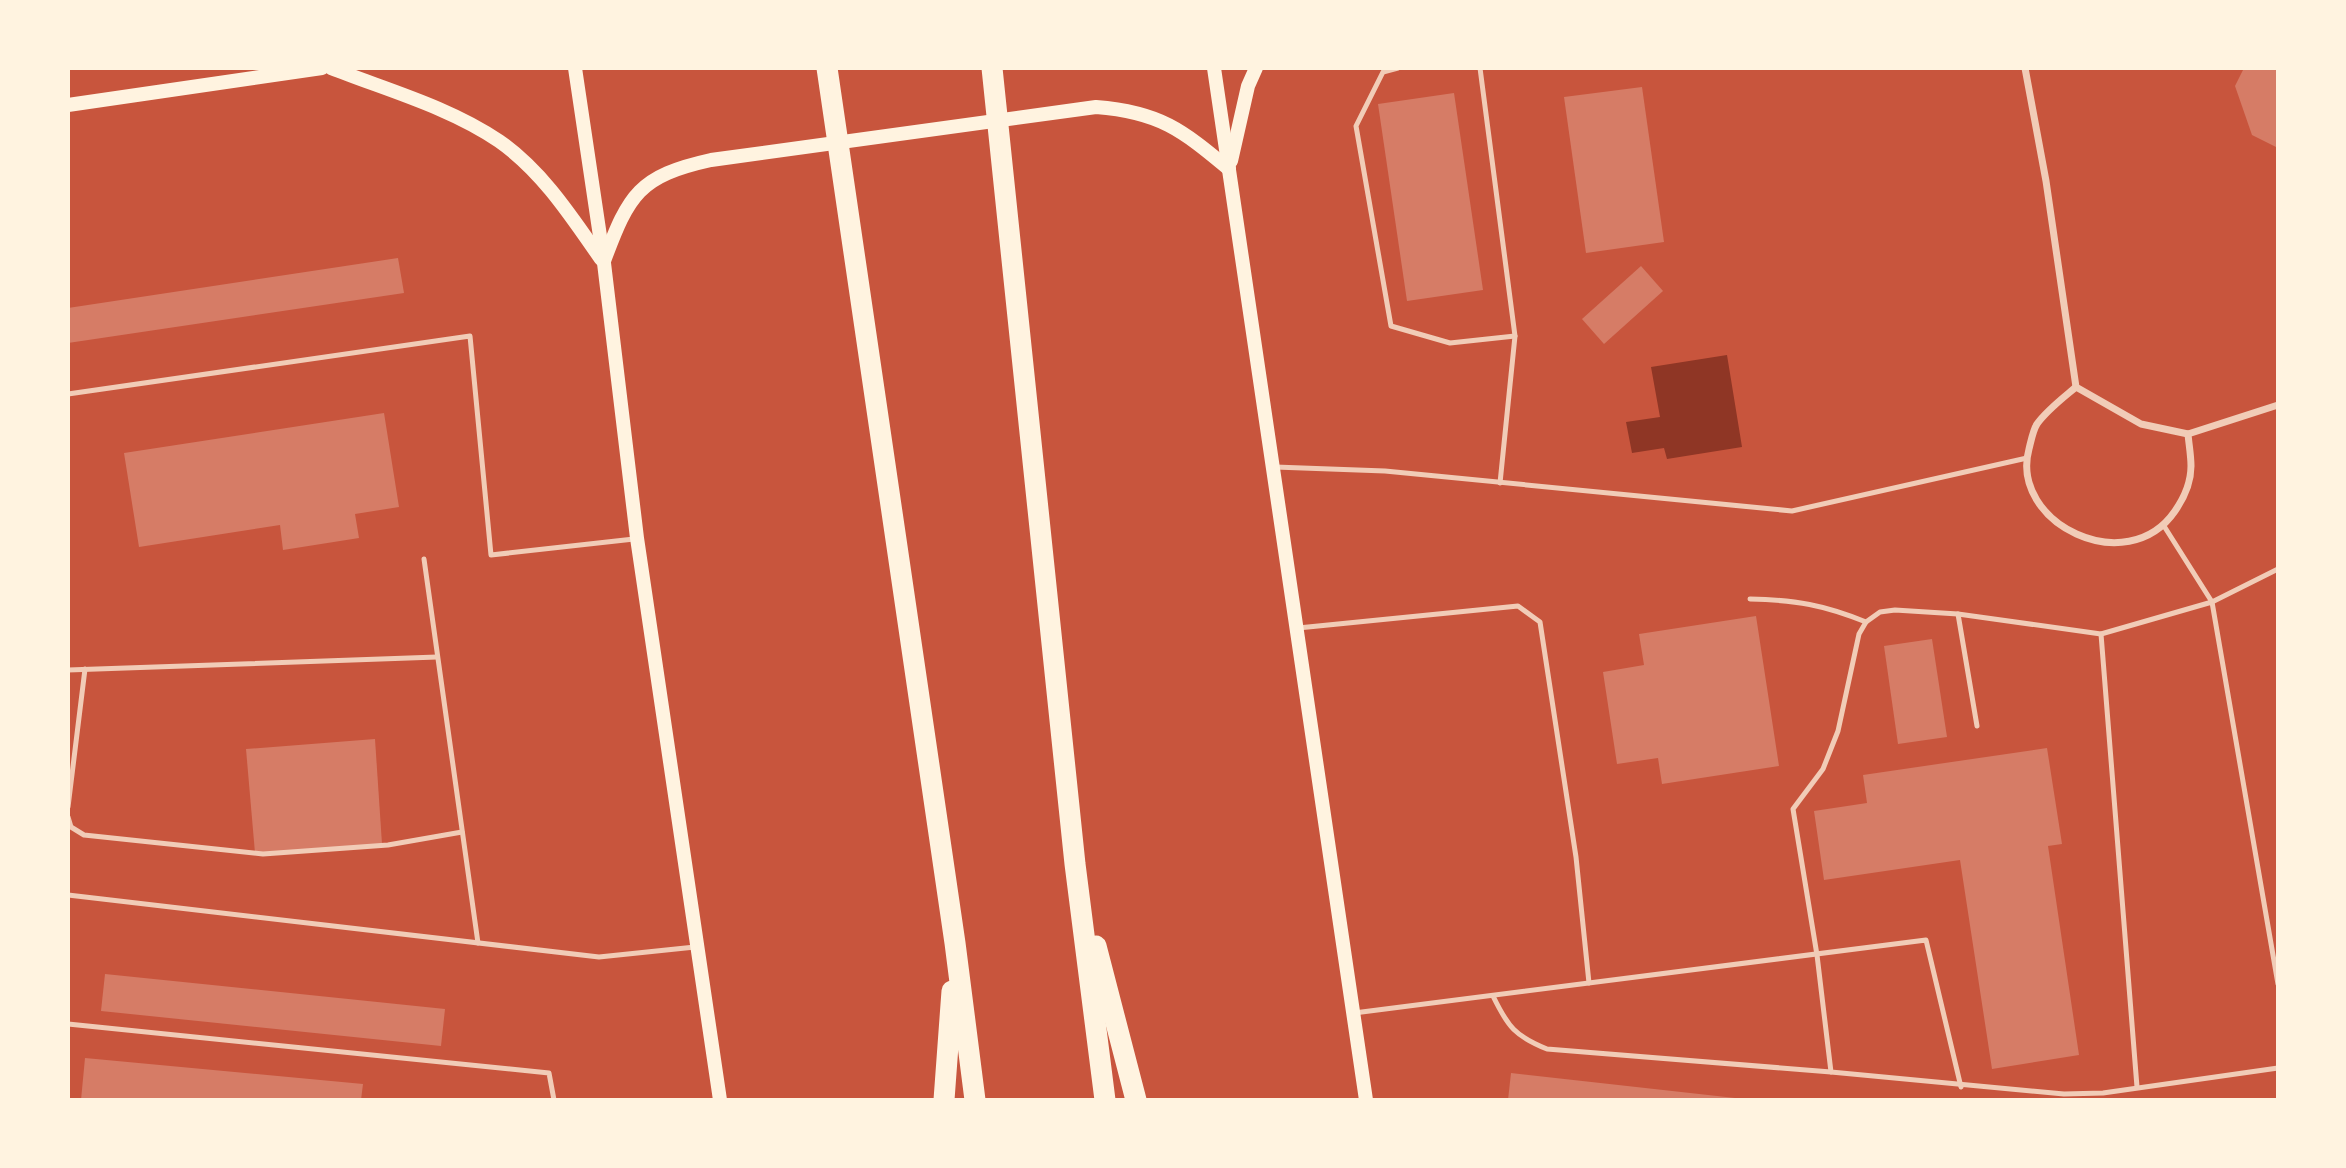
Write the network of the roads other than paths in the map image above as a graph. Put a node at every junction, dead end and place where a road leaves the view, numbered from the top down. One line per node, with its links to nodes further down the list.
1 (322, 68): 11 (main road)
2 (331, 68): 13 (main road)
3 (575, 68): 13 (main road)
4 (827, 68): 42 (highway)
5 (992, 68): 39 (highway)
6 (1214, 68): 12 (main road)
7 (1256, 68): 12 (main road)
8 (1398, 68): 14 (lane)
9 (1480, 68): 14 (lane)
10 (2025, 68): 15 (street)
11 (68, 105)
12 (1229, 169): 13 (main road); 20 (main road)
13 (604, 263): 23 (main road)
14 (1516, 336): 21 (lane)
15 (2076, 387): 18 (street); 19 (street)
16 (68, 394): 23 (lane)
17 (2278, 405): 18 (street)
18 (2188, 434): 22 (street)
19 (2027, 458): 21 (lane); 22 (street)
20 (1272, 467): 21 (lane); 30 (main road)
21 (1500, 483)
22 (2164, 526): 27 (lane)
23 (637, 538): 43 (main road)
24 (424, 559): 32 (lane)
25 (2278, 569): 27 (lane)
26 (1750, 598): 29 (lane)
27 (2211, 602): 31 (lane); 46 (lane)
28 (1958, 614): 29 (lane); 31 (lane); 35 (lane)
29 (1866, 622): 44 (lane)
30 (1295, 628): 45 (lane); 48 (main road)
31 (2101, 634): 53 (lane)
32 (437, 657): 33 (lane); 38 (lane)
33 (85, 669): 34 (lane); 36 (lane)
34 (68, 670)
35 (1977, 726)
36 (68, 807)
37 (68, 817): 38 (lane)
38 (462, 832): 41 (lane)
39 (1075, 864): 58 (highway); 59 (highway)
40 (68, 895): 41 (lane)
41 (478, 943): 43 (lane)
42 (955, 943): 56 (highway); 57 (highway)
43 (698, 947): 55 (main road)
44 (1817, 955): 45 (lane); 51 (lane); 52 (lane)
45 (1589, 983): 47 (lane)
46 (2278, 984)
47 (1493, 996): 48 (lane); 51 (lane)
48 (1353, 1013): 60 (main road)
49 (68, 1024): 54 (lane)
50 (2278, 1068): 53 (lane)
51 (1831, 1072): 52 (lane)
52 (1961, 1087): 53 (lane)
53 (2137, 1087)
54 (554, 1100)
55 (720, 1100)
56 (944, 1100)
57 (975, 1100)
58 (1105, 1100)
59 (1136, 1100)
60 (1366, 1100)

